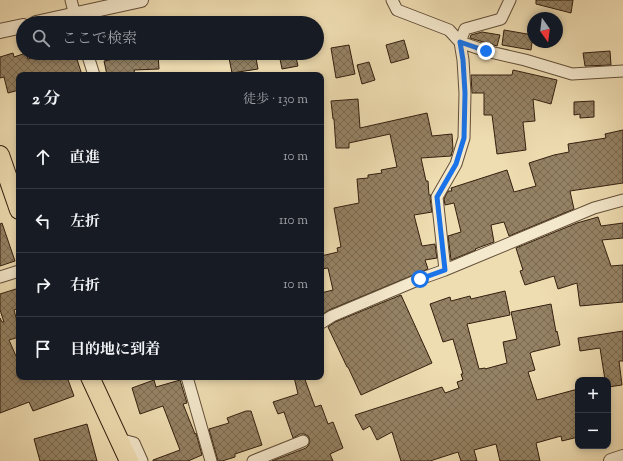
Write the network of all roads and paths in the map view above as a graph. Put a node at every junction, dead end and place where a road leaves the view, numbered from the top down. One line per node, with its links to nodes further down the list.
1 (71, 0): 5 (street)
2 (141, 0): 6 (street)
3 (392, 0): 9 (street)
4 (510, 0): 9 (street)
5 (75, 16)
6 (86, 16)
7 (16, 28): 8 (street)
8 (0, 31)
9 (460, 42): 11 (street); 16 (street)
10 (89, 60): 12 (street)
11 (623, 71)
12 (93, 72)
13 (0, 155): 15 (main road)
14 (623, 200): 16 (street)
15 (16, 201)
16 (445, 270): 19 (street)
17 (16, 272): 18 (street)
18 (0, 277)
19 (324, 321)
20 (91, 380): 24 (main road)
21 (188, 380): 25 (street)
22 (303, 441): 26 (street)
23 (623, 457): 27 (street)
24 (131, 461)
25 (211, 461)
26 (253, 461)
27 (611, 461)

